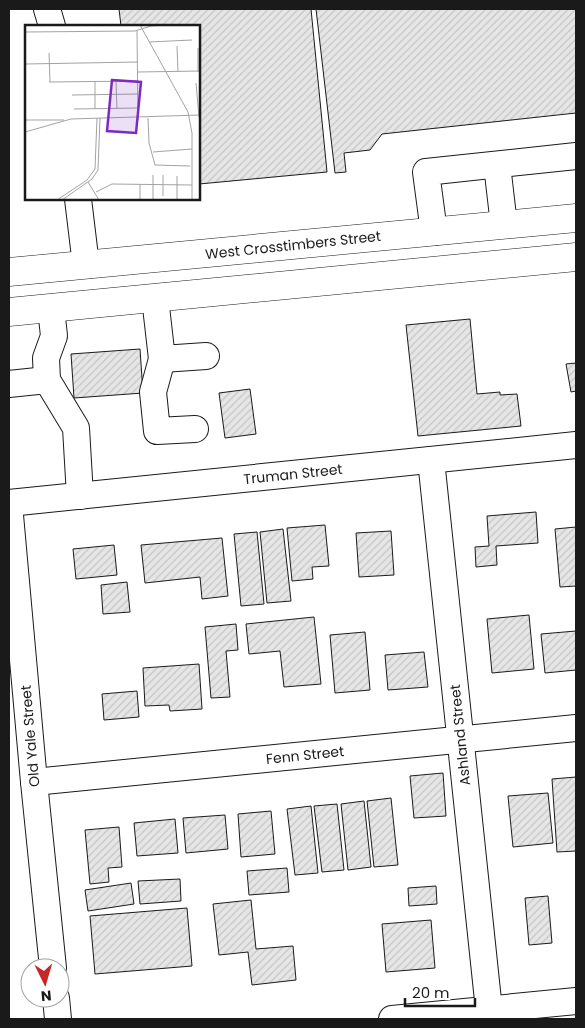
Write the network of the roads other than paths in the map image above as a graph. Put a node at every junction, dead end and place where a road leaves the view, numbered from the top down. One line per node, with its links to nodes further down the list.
1 (47, 9): 2 (street)
2 (52, 25)
3 (576, 156): 4 (street)
4 (497, 165): 7 (street); 8 (street)
5 (78, 200): 11 (street)
6 (576, 218): 7 (main road, West Crosstimbers Street)
7 (504, 225): 8 (main road, West Crosstimbers Street)
8 (434, 232): 9 (main road, West Crosstimbers Street)
9 (391, 236): 11 (main road, West Crosstimbers Street); 13 (main road)
10 (576, 258): 13 (main road)
11 (86, 265): 12 (main road, West Crosstimbers Street)
12 (9, 272)
13 (396, 275): 14 (main road)
14 (155, 298): 15 (main road); 18 (street)
15 (51, 308): 16 (main road); 19 (street)
16 (9, 312)
17 (206, 356): 18 (street)
18 (162, 359): 21 (street)
19 (48, 380): 20 (street); 24 (street)
20 (9, 384)
21 (195, 429)
22 (576, 445): 23 (street, Truman Street)
23 (431, 460): 24 (street, Truman Street); 28 (street, Ashland Street)
24 (80, 496): 25 (street, Truman Street)
25 (9, 504): 26 (street, Old Yale Street)
26 (19, 723): 29 (street, Old Yale Street)
27 (576, 728): 28 (street, Fenn Street)
28 (461, 740): 29 (street, Fenn Street); 32 (street, Ashland Street)
29 (34, 782): 30 (street, Old Yale Street)
30 (52, 958)
31 (576, 1001): 32 (street)
32 (489, 1010): 33 (street)
33 (392, 1019)

